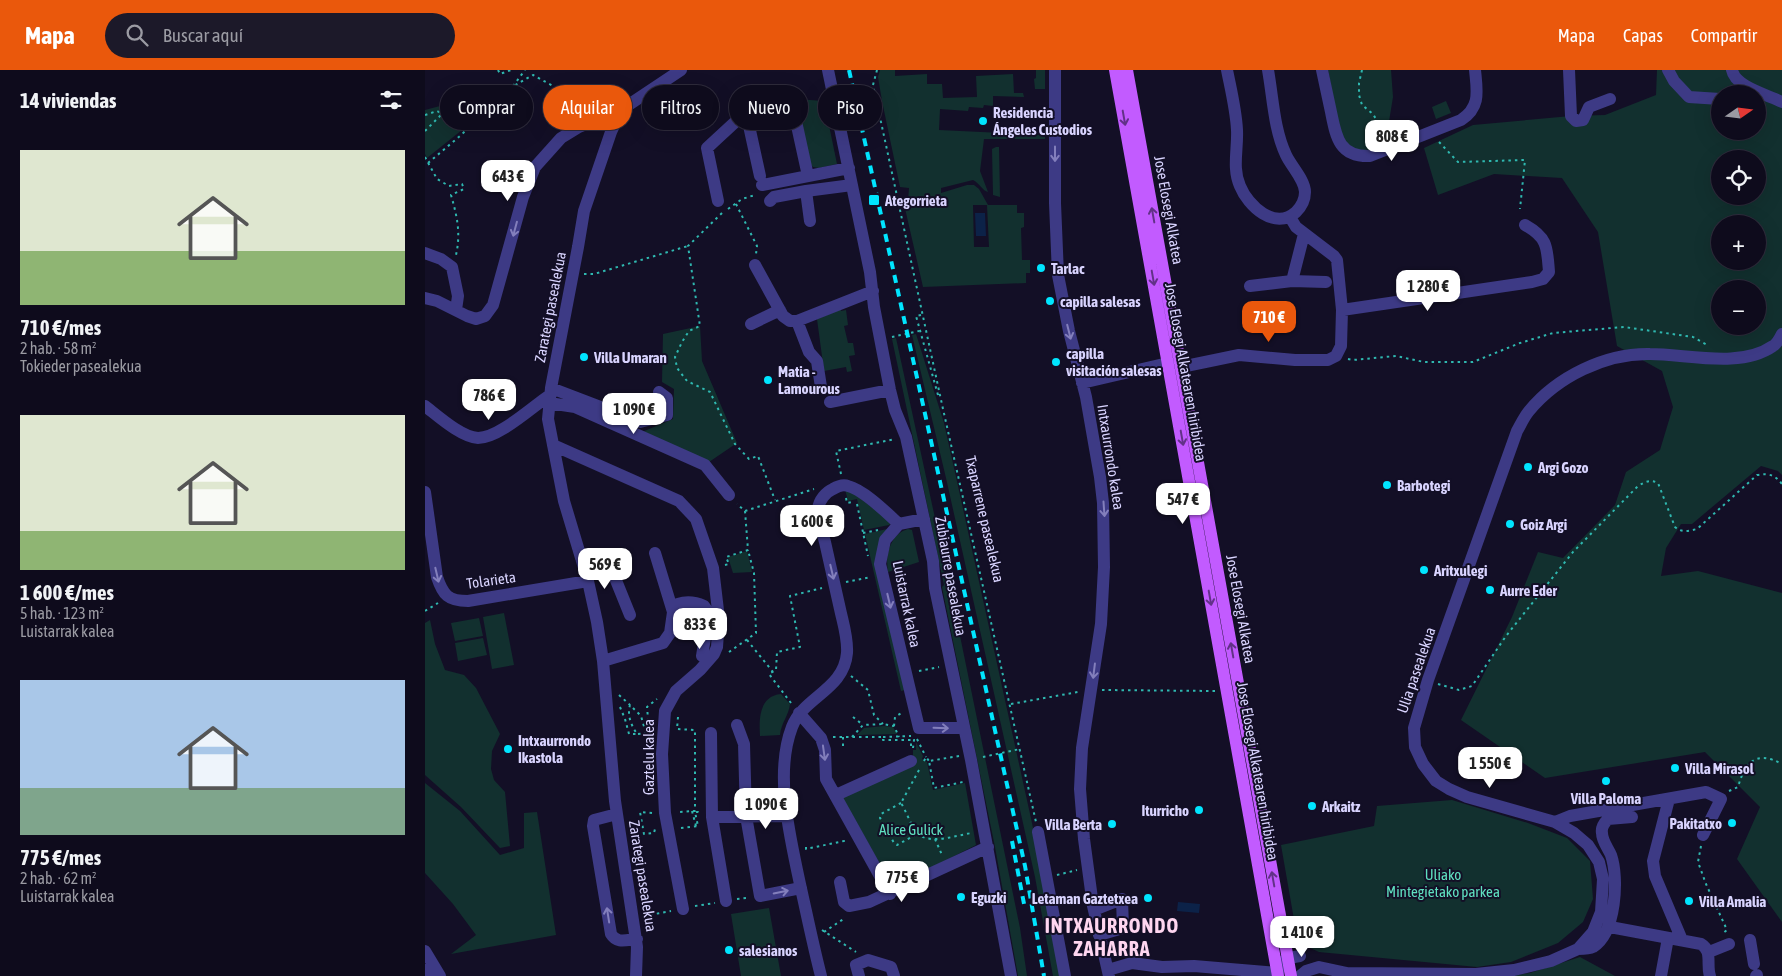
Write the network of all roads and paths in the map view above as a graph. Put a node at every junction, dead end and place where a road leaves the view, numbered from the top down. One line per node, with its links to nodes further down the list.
1 (498, 70): 2 (path)
2 (511, 70)
3 (525, 70): 18 (path)
4 (681, 70): 25 (street)
5 (828, 70): 40 (street, Zubiaurre pasealekua)
6 (877, 70): 66 (path, Txaparrene pasealekua)
7 (1055, 70): 77 (street, Intxaurrondo kalea, one-way to 77)
8 (1115, 70): 75 (main road, Jose Elosegi Alkatearen hiribidea, one-way to 75)
9 (1127, 70): 76 (main road, Jose Elosegi Alkatea, one-way to 9)
10 (1227, 70): 48 (street)
11 (1268, 70): 48 (street)
12 (1322, 70): 14 (street)
13 (1362, 70): 37 (path)
14 (1475, 70)
15 (1569, 70): 21 (street)
16 (1668, 70): 22 (street)
17 (1732, 70): 24 (street)
18 (514, 85)
19 (516, 85): 20 (path)
20 (551, 85)
21 (1610, 98)
22 (1711, 98)
23 (1766, 101): 24 (street)
24 (1782, 102)
25 (632, 103)
26 (440, 112): 27 (path)
27 (425, 115)
28 (440, 117): 35 (path)
29 (729, 128): 45 (street)
30 (466, 130): 39 (path)
31 (574, 130): 63 (street, one-way to 63)
32 (612, 130): 57 (street, Zarategi pasealekua)
33 (750, 130): 43 (street)
34 (798, 130): 41 (street)
35 (425, 131)
36 (1436, 139): 47 (path)
37 (1390, 142)
38 (425, 158): 39 (path)
39 (428, 163): 56 (path)
40 (849, 168): 41 (street); 42 (street, Zubiaurre pasealekua)
41 (808, 176): 43 (street)
42 (852, 185): 44 (street); 61 (street, Zubiaurre pasealekua)
43 (763, 189): 44 (street); 46 (path)
44 (806, 191): 49 (street)
45 (718, 201)
46 (736, 204): 52 (path); 53 (path)
47 (1519, 209)
48 (1290, 217): 51 (street)
49 (810, 221)
50 (1525, 225): 65 (street)
51 (1304, 234): 58 (street); 65 (street)
52 (688, 246): 57 (path); 92 (path)
53 (757, 246)
54 (425, 253): 56 (street)
55 (755, 265): 64 (street)
56 (453, 267): 63 (street)
57 (573, 274): 81 (street, Zarategi pasealekua)
58 (1293, 281): 59 (street); 60 (street)
59 (1326, 282)
60 (1249, 286)
61 (873, 291): 67 (street); 79 (street, Zubiaurre pasealekua)
62 (425, 298): 63 (street)
63 (456, 310)
64 (780, 310): 67 (street); 68 (street)
65 (1341, 310): 74 (street)
66 (922, 315): 69 (path); 84 (path, Txaparrene pasealekua)
67 (797, 320): 78 (street)
68 (751, 324)
69 (919, 331): 71 (path); 84 (path)
70 (1782, 334): 73 (street, Ulia pasealekua)
71 (890, 338)
72 (1709, 346): 74 (path)
73 (1778, 346): 114 (street, Ulia pasealekua)
74 (1336, 356): 76 (street)
75 (1168, 363): 77 (street); 201 (main road, Jose Elosegi Alkatearen hiribidea, one-way to 201)
76 (1181, 367): 195 (main road, Jose Elosegi Alkatea, one-way to 76)
77 (1082, 383): 115 (street, Intxaurrondo kalea, one-way to 115)
78 (821, 387)
79 (890, 390): 82 (street); 94 (street, Zubiaurre pasealekua)
80 (659, 392): 81 (street)
81 (550, 395): 83 (street); 86 (street, Zarategi pasealekua); 91 (street)
82 (830, 402)
83 (425, 406)
84 (943, 409): 119 (path, Txaparrene pasealekua)
85 (895, 439): 88 (path)
86 (553, 445): 100 (street, Zarategi pasealekua); 108 (street)
87 (1782, 484): 114 (path)
88 (843, 485): 95 (street); 96 (path); 111 (street, one-way to 111)
89 (818, 487): 92 (path)
90 (425, 492): 101 (street, Tolarieta, one-way to 101)
91 (729, 495): 93 (path)
92 (775, 500): 93 (path)
93 (745, 511): 97 (path)
94 (924, 519): 95 (street); 129 (street, Zubiaurre pasealekua)
95 (899, 524): 122 (street, Luistarrak kalea, one-way to 122)
96 (863, 533)
97 (747, 550): 99 (path); 107 (path)
98 (655, 553): 105 (street)
99 (727, 557)
100 (581, 558): 101 (street, Zarategi pasealekua); 106 (street)
101 (588, 581): 109 (street, Zarategi pasealekua)
102 (790, 596): 113 (path)
103 (442, 601): 104 (path)
104 (425, 611)
105 (673, 612): 108 (street); 109 (street)
106 (630, 615)
107 (747, 640): 108 (path); 113 (path)
108 (708, 655): 117 (street, Gaztelu kalea)
109 (603, 661): 156 (street, Zarategi pasealekua)
110 (939, 667): 112 (path)
111 (844, 670): 123 (street); 125 (path)
112 (919, 671)
113 (773, 672): 123 (path)
114 (1428, 680): 161 (street, Ulia pasealekua)
115 (1091, 690): 116 (path); 119 (path); 181 (street, Intxaurrondo kalea)
116 (1218, 691)
117 (666, 696): 130 (path); 153 (path); 155 (street, Gaztelu kalea)
118 (618, 700): 121 (path)
119 (1010, 704): 141 (path, Txaparrene pasealekua)
120 (619, 705): 132 (path)
121 (630, 705): 130 (path); 132 (path)
122 (915, 710): 128 (path); 133 (street, Luistarrak kalea)
123 (799, 714): 139 (street); 158 (street)
124 (853, 717): 127 (path)
125 (883, 724): 127 (path); 128 (path)
126 (737, 725): 157 (street)
127 (863, 726): 135 (path)
128 (894, 726): 138 (path)
129 (964, 728): 133 (street, one-way to 129); 171 (street, Zubiaurre pasealekua)
130 (649, 730): 132 (path)
131 (711, 732): 160 (street)
132 (637, 734)
133 (918, 734): 138 (path); 144 (path); 146 (path)
134 (843, 737): 135 (path); 139 (path); 142 (path)
135 (852, 737): 136 (path)
136 (867, 737): 137 (path); 140 (path)
137 (883, 737): 138 (path); 144 (path)
138 (899, 737)
139 (821, 738): 150 (street, one-way to 150)
140 (867, 742)
141 (1020, 749): 145 (path); 165 (path, Txaparrene pasealekua)
142 (843, 750)
143 (961, 756): 146 (path)
144 (914, 759): 150 (street); 152 (path)
145 (976, 759)
146 (929, 761): 148 (path)
147 (1782, 764): 149 (path)
148 (966, 782)
149 (1706, 792): 151 (street); 168 (street)
150 (836, 795): 177 (street)
151 (1669, 799): 161 (street); 189 (street)
152 (901, 803): 167 (path); 167 (path)
153 (692, 811): 154 (path); 163 (path)
154 (682, 812)
155 (665, 813): 162 (street, Gaztelu kalea); 162 (path)
156 (617, 814): 182 (street, Zarategi pasealekua); 188 (street, one-way to 156)
157 (746, 816): 158 (street); 160 (street); 178 (street)
158 (786, 816): 176 (street)
159 (1632, 816): 183 (street)
160 (712, 817): 179 (street)
161 (1555, 822): 192 (street, Ulia pasealekua)
162 (668, 827): 180 (street, Gaztelu kalea)
163 (684, 828)
164 (976, 832): 169 (path)
165 (1038, 832): 209 (street)
166 (843, 834): 170 (path)
167 (918, 834): 169 (path)
168 (1703, 835): 184 (path)
169 (935, 839): 172 (path)
170 (805, 844)
171 (987, 847): 172 (street); 208 (street, Zubiaurre pasealekua)
172 (948, 866): 177 (street)
173 (1074, 871): 174 (path)
174 (1065, 873)
175 (840, 882): 177 (street)
176 (801, 888): 178 (street, one-way to 176); 205 (street)
177 (890, 894)
178 (761, 896): 179 (path)
179 (726, 901): 180 (path)
180 (683, 908): 182 (path)
181 (1094, 910): 186 (street, Intxaurrondo kalea); 186 (street)
182 (634, 917): 188 (street, Zarategi pasealekua)
183 (1610, 927): 187 (street); 192 (street)
184 (1727, 930)
185 (824, 932): 196 (path)
186 (1099, 935): 200 (street, Intxaurrondo kalea)
187 (1669, 938): 189 (street); 212 (street)
188 (637, 939): 204 (street, Zarategi pasealekua)
189 (1682, 940): 194 (street)
190 (1750, 940): 199 (street)
191 (1729, 944): 194 (street)
192 (1578, 949): 197 (street, Ulia pasealekua)
193 (425, 952): 203 (street)
194 (1709, 952): 213 (street)
195 (1294, 957): 197 (street); 201 (street); 210 (main road, Jose Elosegi Alkatea)
196 (868, 960): 206 (street); 207 (street)
197 (1326, 968): 211 (street, Ulia pasealekua)
198 (425, 970): 202 (street)
199 (1756, 972)
200 (1109, 973): 201 (street)
201 (1278, 975)
202 (429, 976)
203 (440, 976)
204 (636, 976)
205 (821, 976)
206 (859, 976)
207 (894, 976)
208 (1011, 976)
209 (1065, 976)
210 (1291, 976)
211 (1300, 976)
212 (1661, 976)
213 (1710, 976)

